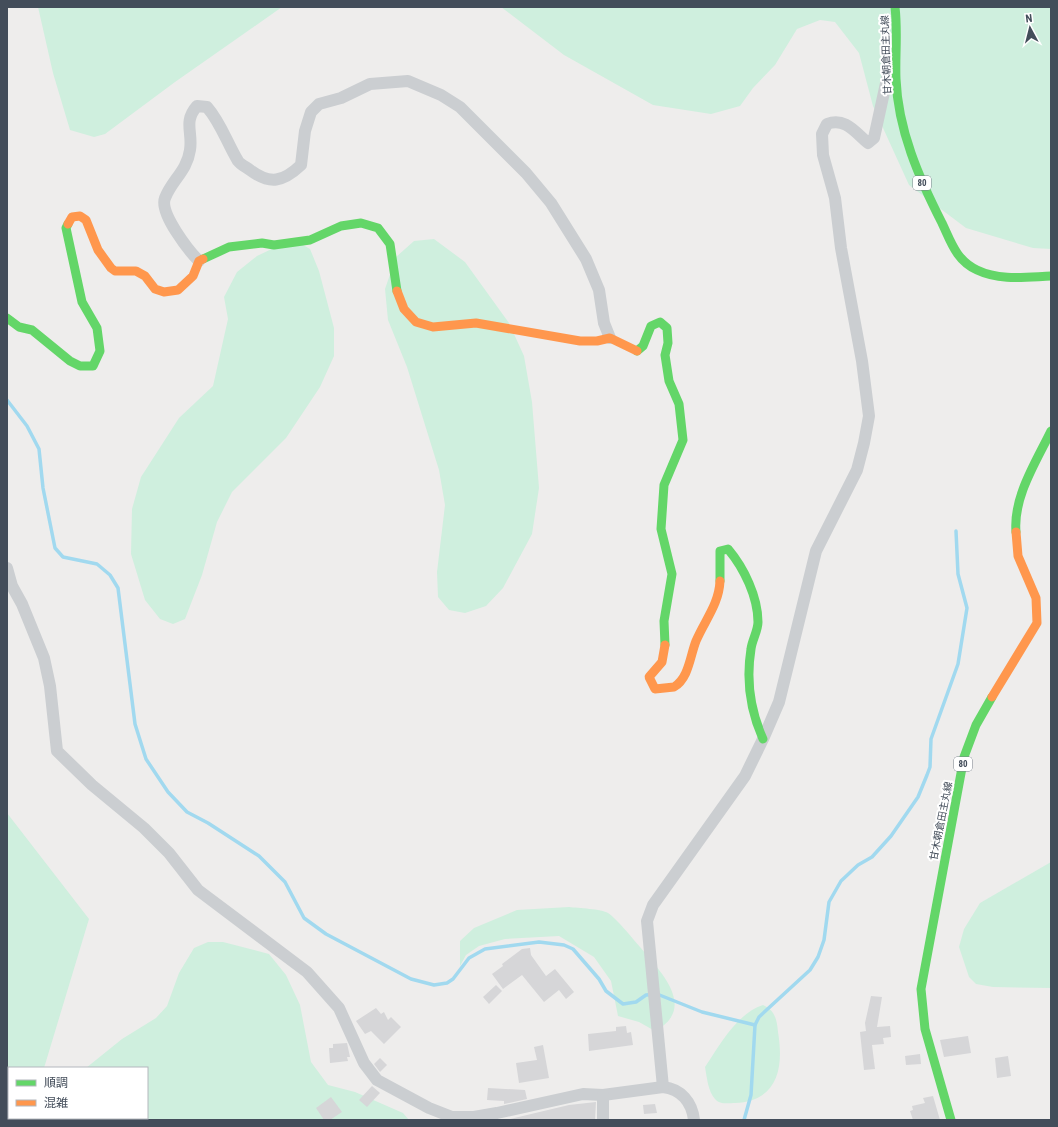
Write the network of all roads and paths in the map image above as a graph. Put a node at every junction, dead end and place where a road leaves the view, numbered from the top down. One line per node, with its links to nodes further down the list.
1 (895, 7): 2 (street, 甘木朝倉田主丸線 / 80)
2 (898, 30): 4 (street, 甘木朝倉田主丸線 / 80); 9 (street)
3 (199, 261): 5 (street); 6 (street); 6 (street)
4 (1051, 276)
5 (7, 318)
6 (610, 338): 9 (street)
7 (1051, 431): 14 (street, 甘木朝倉田主丸線 / 80)
8 (7, 568): 11 (street)
9 (763, 739): 10 (street)
10 (663, 1087): 11 (street); 13 (street)
11 (603, 1095): 12 (street)
12 (603, 1120)
13 (694, 1120)
14 (951, 1120)

